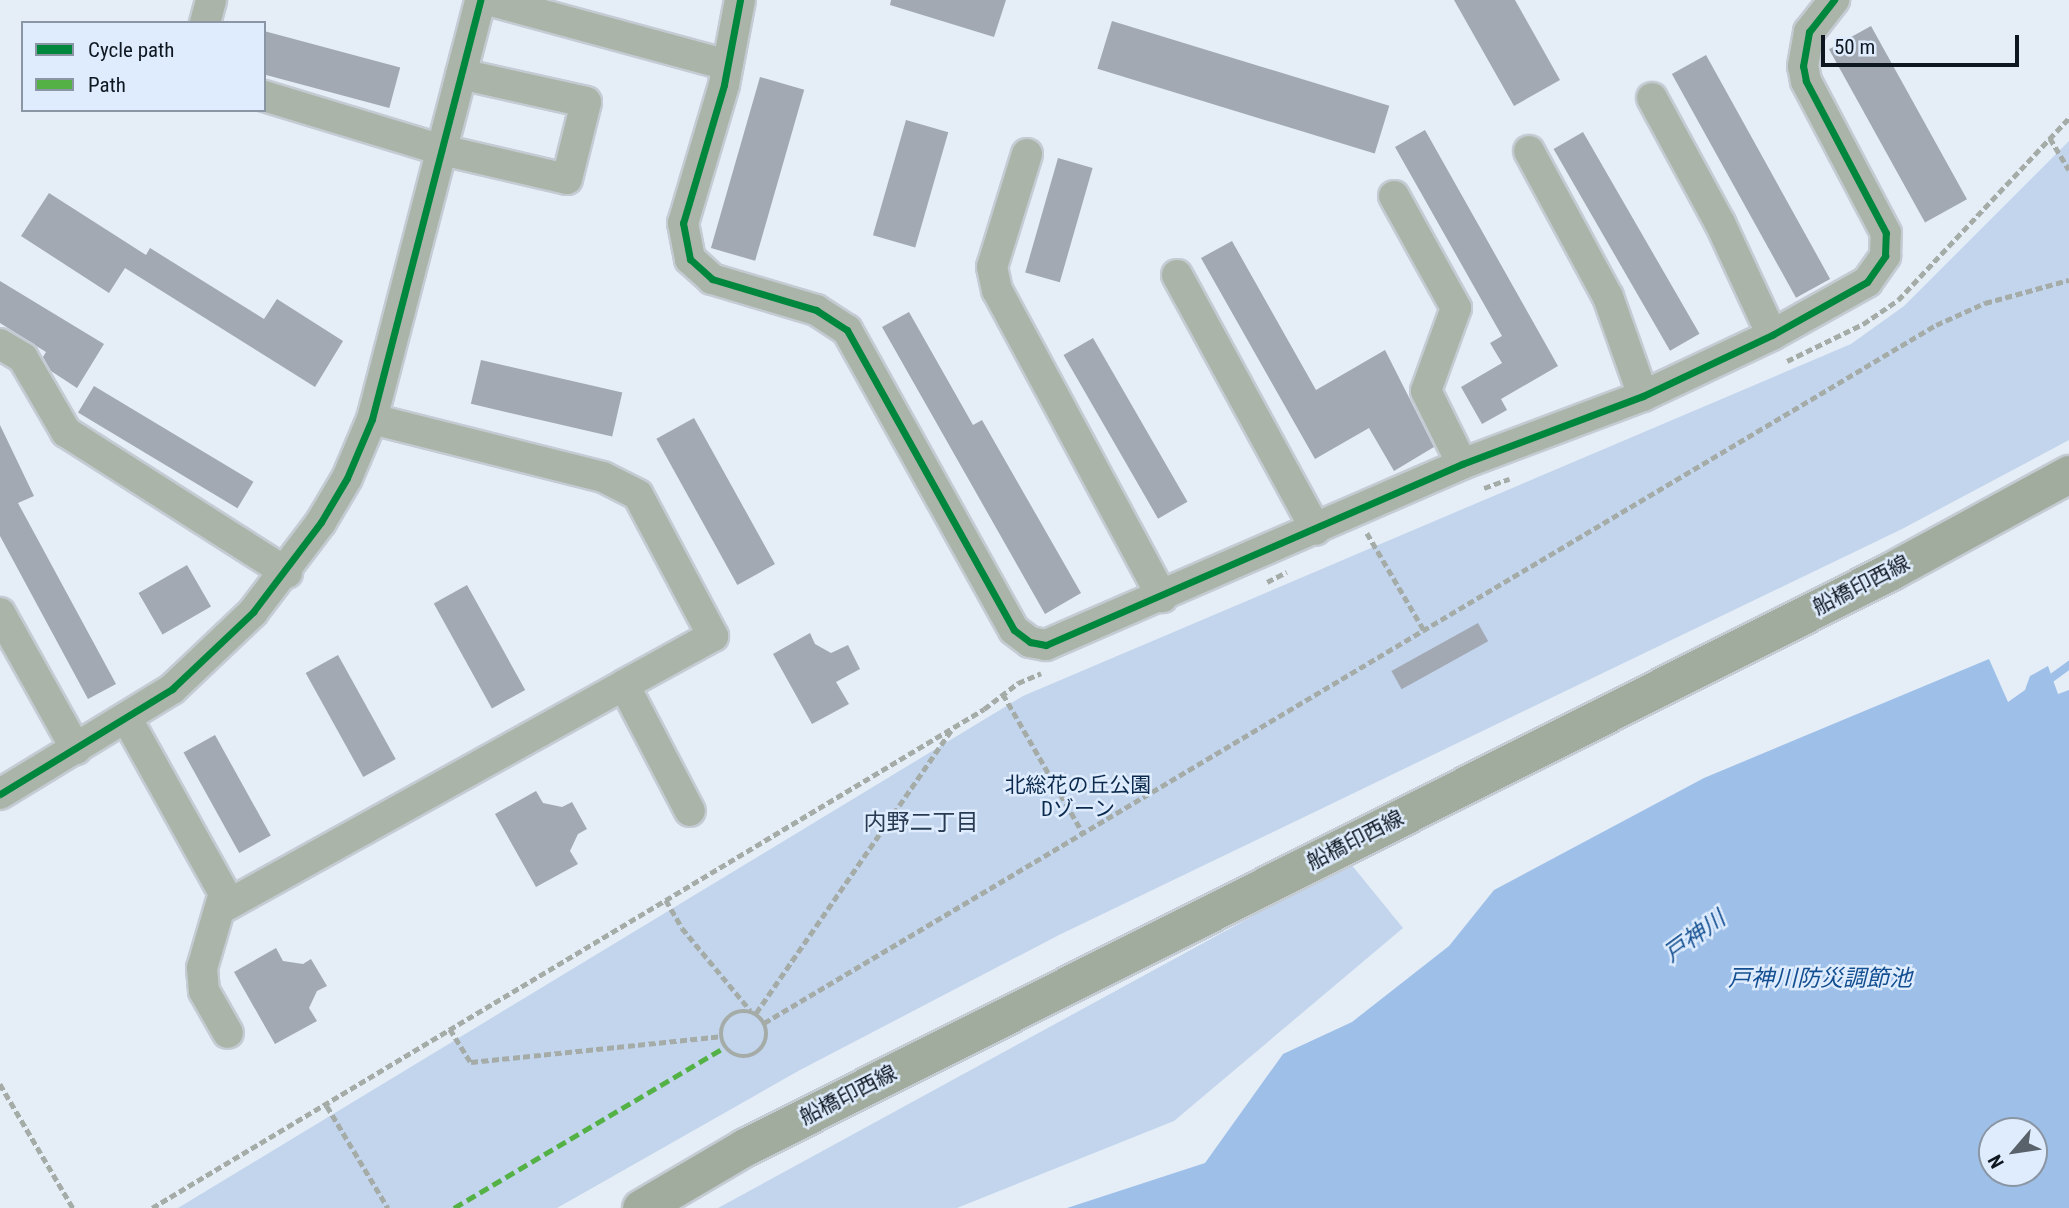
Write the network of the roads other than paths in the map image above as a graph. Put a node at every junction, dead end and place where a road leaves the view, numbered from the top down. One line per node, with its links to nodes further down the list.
1 (211, 0): 6 (street)
2 (480, 0): 8 (street)
3 (488, 0): 7 (street)
4 (740, 0): 7 (street)
5 (1834, 0): 16 (street)
6 (206, 21)
7 (727, 65): 24 (street)
8 (461, 74): 11 (street); 11 (street)
9 (266, 97): 11 (street)
10 (1652, 98): 16 (street)
11 (442, 150): 19 (street)
12 (1529, 151): 18 (street)
13 (1027, 154): 24 (street)
14 (1394, 196): 20 (street)
15 (1177, 275): 22 (street)
16 (1772, 335): 18 (street)
17 (0, 344): 23 (street)
18 (1643, 396): 20 (street)
19 (372, 419): 23 (street); 26 (street)
20 (1462, 464): 22 (street)
21 (2069, 474): 33 (main road, 船橋印西線)
22 (1316, 530): 24 (street)
23 (287, 573): 27 (street)
24 (1162, 597)
25 (0, 613): 28 (street)
26 (624, 685): 30 (street); 31 (street)
27 (127, 719): 28 (street); 31 (street)
28 (76, 749): 29 (street)
29 (0, 794)
30 (690, 811)
31 (220, 909): 32 (street)
32 (228, 1033)
33 (641, 1208)

